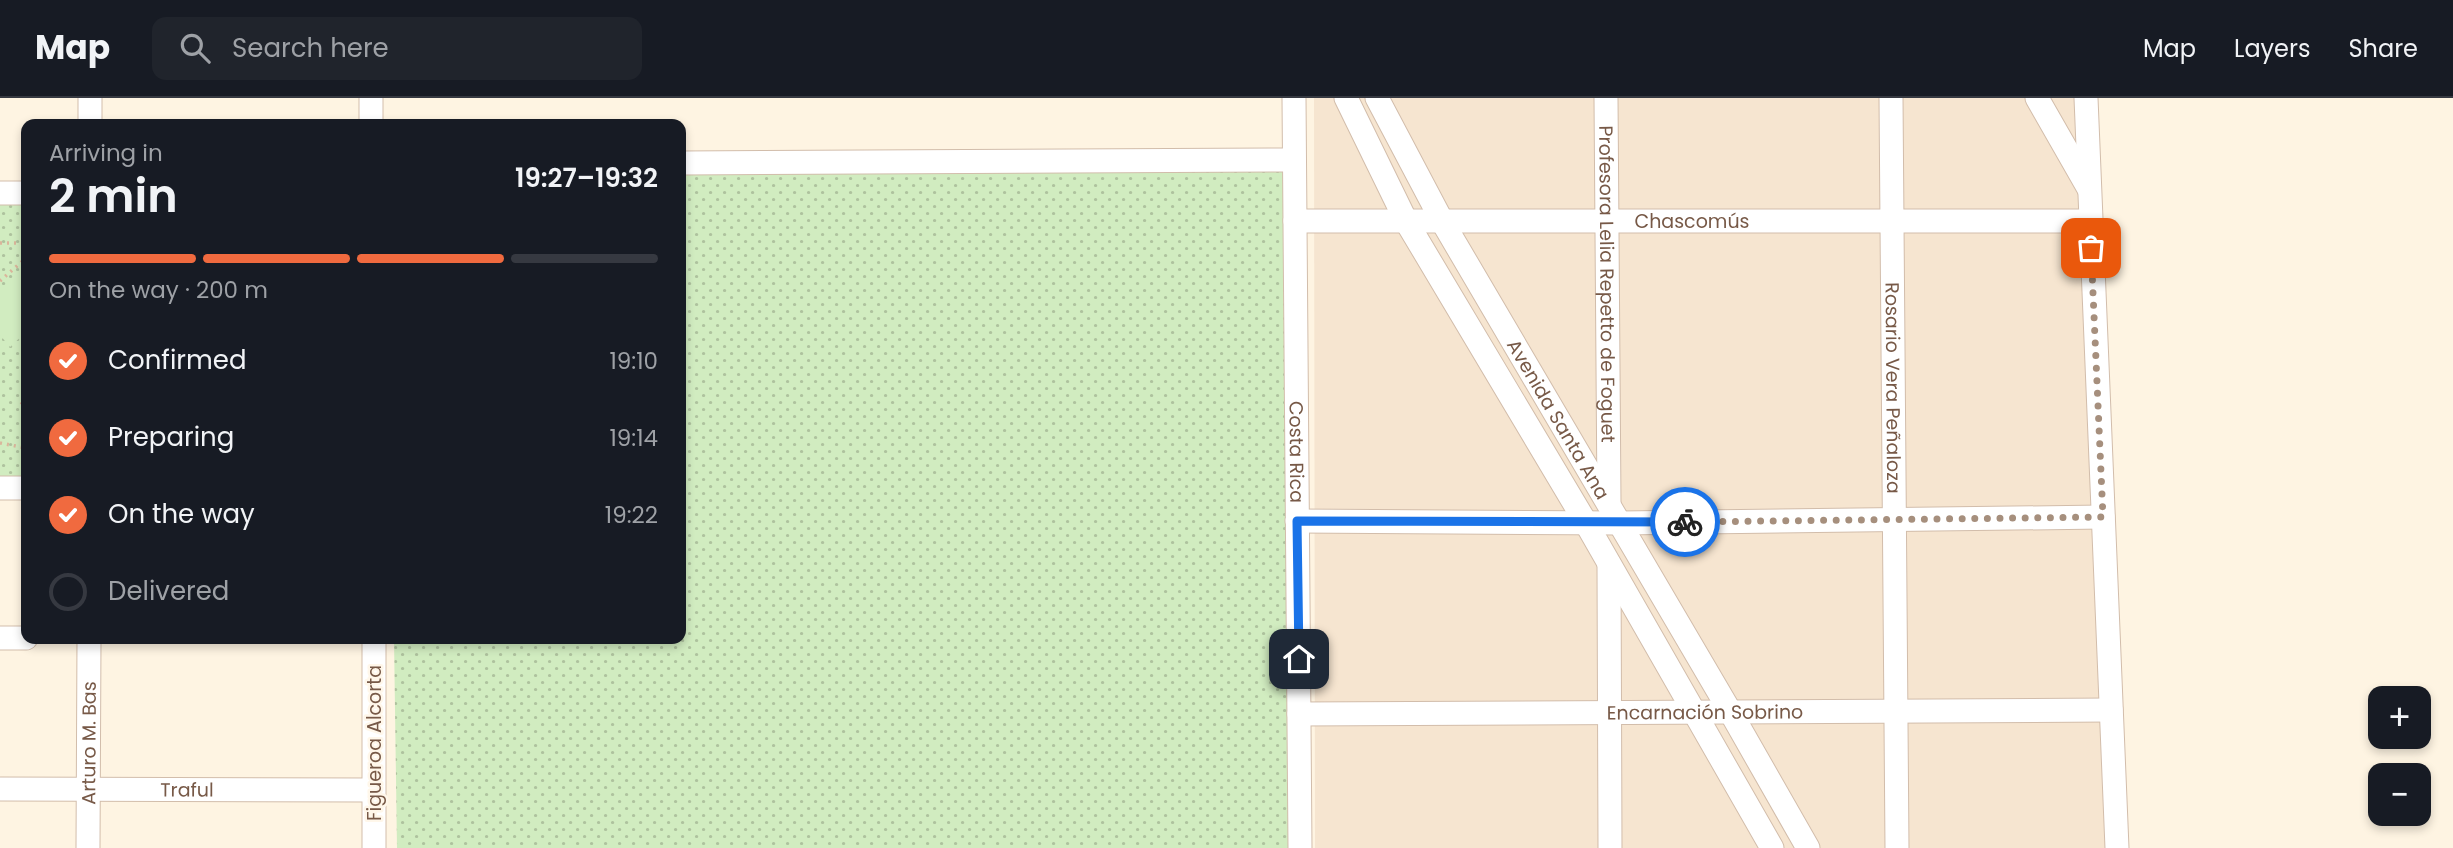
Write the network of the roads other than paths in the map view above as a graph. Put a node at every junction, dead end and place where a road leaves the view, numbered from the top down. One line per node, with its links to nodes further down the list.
1 (90, 98): 11 (street)
2 (371, 98): 12 (street)
3 (1294, 98): 13 (street, Costa Rica)
4 (1346, 98): 19 (street, Avenida Santa Ana)
5 (1377, 98): 20 (street, Avenida Santa Ana)
6 (1606, 98): 21 (street, Profesora Lelia Repetto de Foguet)
7 (1891, 98): 22 (street, Rosario Vera Peñaloza)
8 (2037, 98): 17 (street)
9 (2070, 98): 10 (street)
10 (2087, 108): 17 (street)
11 (90, 119)
12 (371, 119)
13 (1294, 160): 14 (street); 18 (street, Costa Rica)
14 (686, 163)
15 (0, 193): 16 (street)
16 (21, 193)
17 (2091, 193): 23 (street)
18 (1295, 221): 19 (street, Chascomús); 29 (street, Costa Rica)
19 (1406, 221): 20 (street, Chascomús); 27 (street, Avenida Santa Ana)
20 (1442, 221): 21 (street, Chascomús); 27 (street, Avenida Santa Ana)
21 (1606, 221): 22 (street, Chascomús); 27 (street, Profesora Lelia Repetto de Foguet)
22 (1891, 221): 23 (street, Chascomús); 28 (street, Rosario Vera Peñaloza)
23 (2090, 221): 26 (street)
24 (0, 488): 25 (street)
25 (21, 488)
26 (2103, 517): 28 (street); 35 (street)
27 (1606, 518): 28 (street); 29 (street); 30 (street, Avenida Santa Ana); 39 (street, Avenida Santa Ana)
28 (1894, 520): 36 (street, Rosario Vera Peñaloza)
29 (1297, 521): 40 (street, Costa Rica)
30 (1609, 564): 37 (street); 38 (street, Avenida Santa Ana)
31 (0, 638): 32 (street)
32 (21, 638)
33 (89, 644): 41 (street, Arturo M. Bas)
34 (374, 644): 43 (street, Figueroa Alcorta)
35 (2111, 710): 36 (street, Encarnación Sobrino); 51 (street)
36 (1895, 711): 39 (street, Encarnación Sobrino); 50 (street, Rosario Vera Peñaloza)
37 (1610, 713): 38 (street, Encarnación Sobrino); 40 (street, Encarnación Sobrino); 47 (street)
38 (1695, 713): 39 (street, Encarnación Sobrino); 48 (street, Avenida Santa Ana)
39 (1731, 713): 49 (street, Avenida Santa Ana)
40 (1299, 714): 46 (street, Costa Rica)
41 (88, 788): 42 (street, Traful); 43 (street, Traful); 44 (street, Arturo M. Bas)
42 (0, 789)
43 (373, 790): 45 (street, Figueroa Alcorta)
44 (88, 848)
45 (374, 848)
46 (1300, 848)
47 (1610, 848)
48 (1772, 848)
49 (1808, 848)
50 (1896, 848)
51 (2117, 848)

